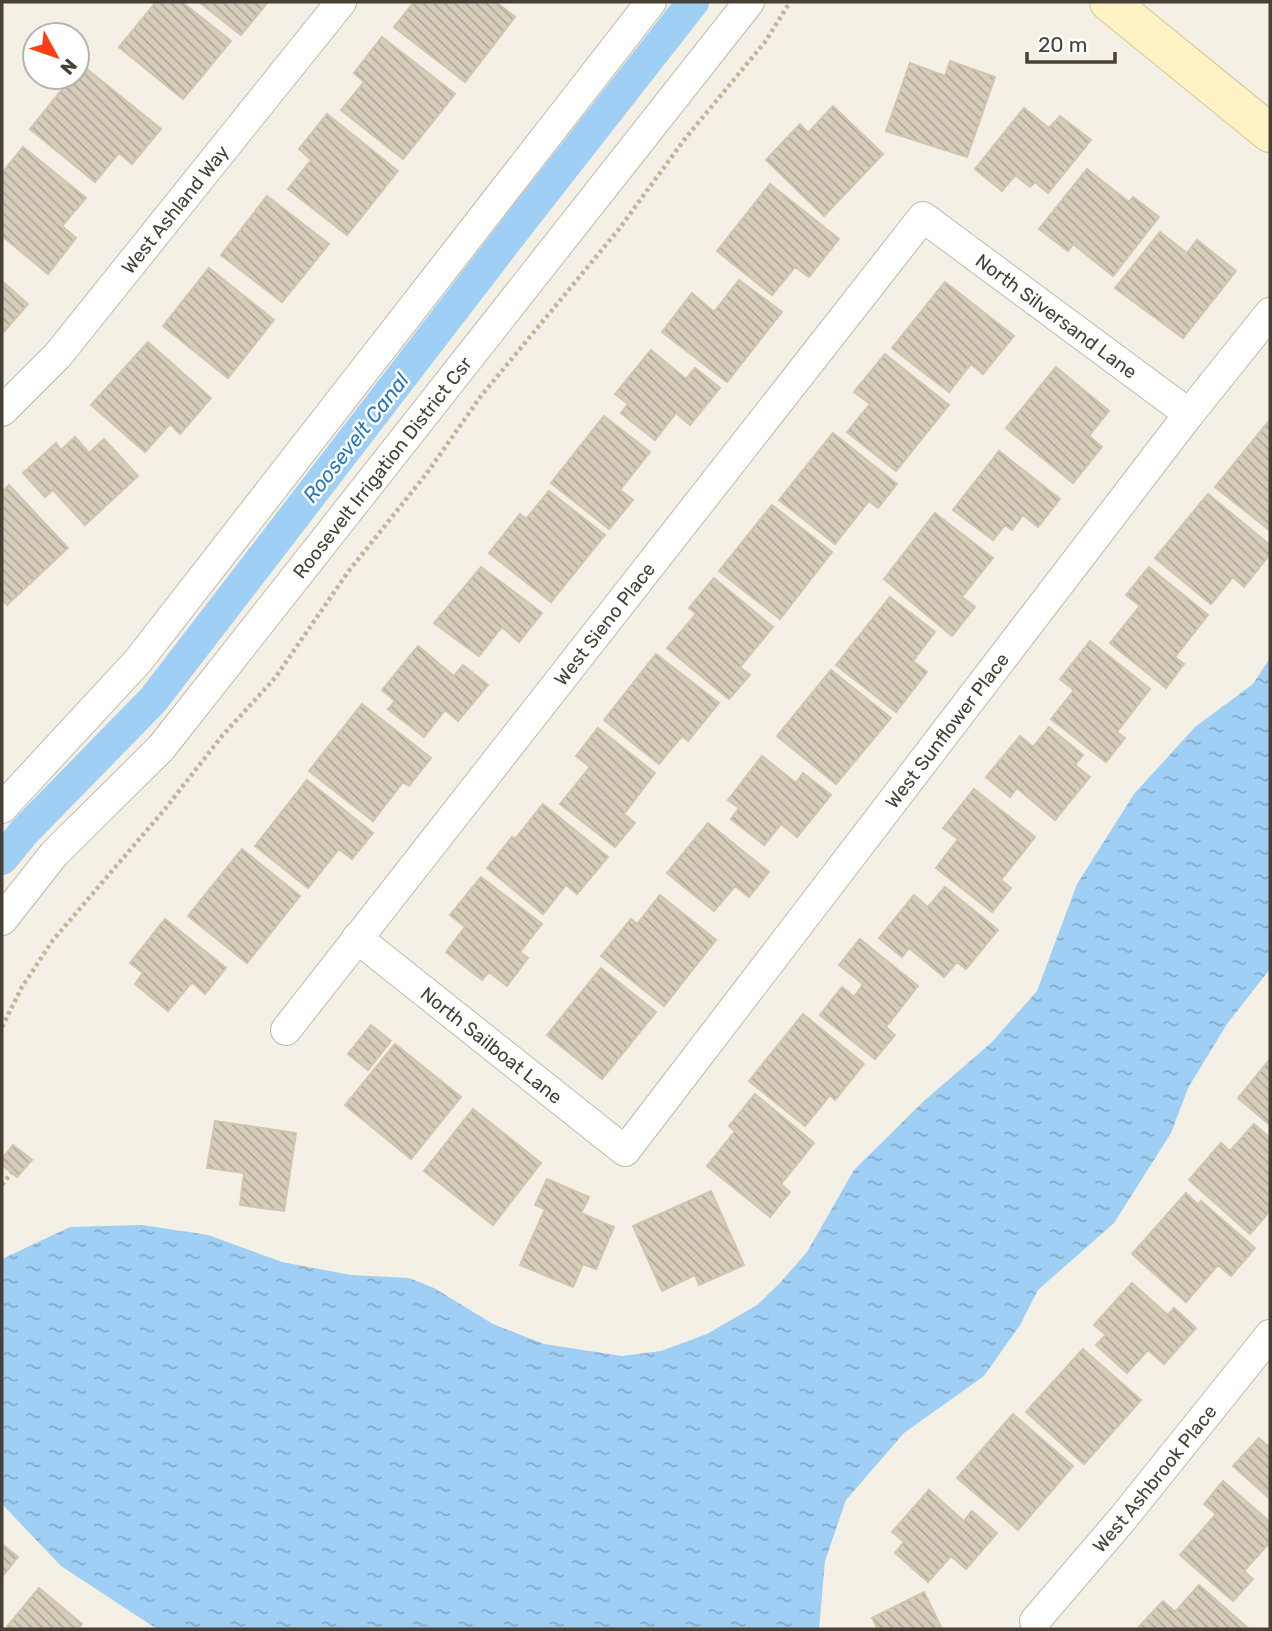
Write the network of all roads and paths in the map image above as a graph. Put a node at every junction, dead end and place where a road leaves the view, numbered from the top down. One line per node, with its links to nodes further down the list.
1 (341, 2): 9 (street, West Ashland Way)
2 (651, 2): 11 (street)
3 (749, 2): 12 (street, Roosevelt Irrigation District Csr)
4 (790, 2): 14 (path)
5 (1109, 2): 6 (street)
6 (1270, 133)
7 (923, 217): 10 (street, North Silversand Lane); 13 (street, West Sieno Place)
8 (1270, 313): 10 (street, West Sunflower Place)
9 (2, 411)
10 (1189, 414): 16 (street, West Sunflower Place)
11 (2, 808)
12 (2, 920)
13 (357, 938): 15 (street, West Sieno Place); 16 (street, North Sailboat Lane)
14 (2, 1027)
15 (286, 1030)
16 (625, 1151)
17 (11, 1172): 18 (path)
18 (2, 1185)
19 (1270, 1335): 20 (street, West Ashbrook Place)
20 (1035, 1621)

